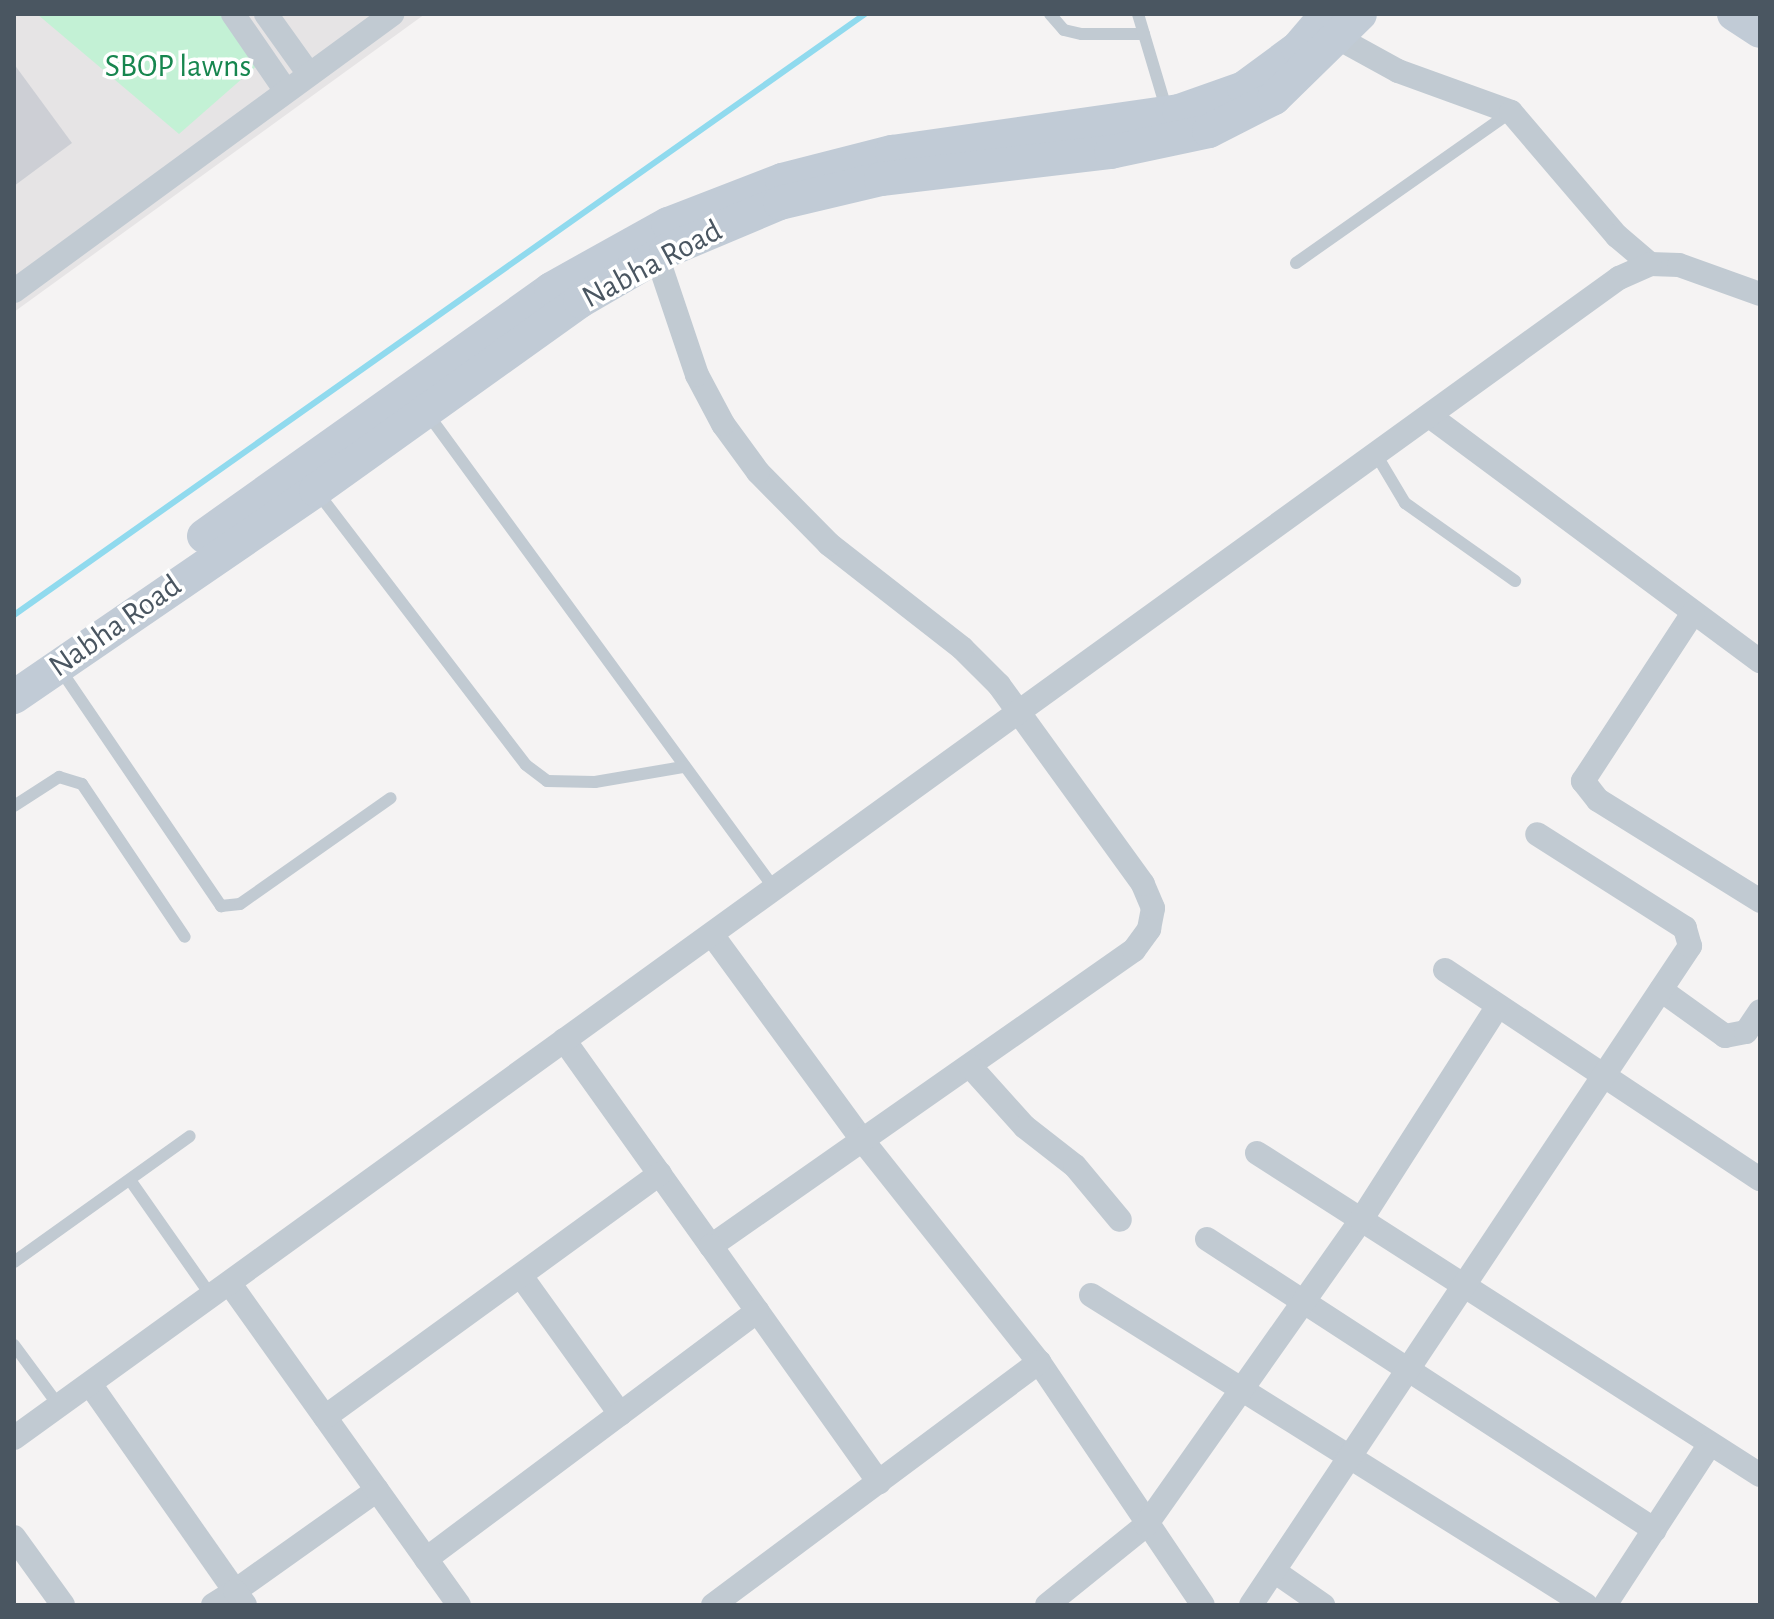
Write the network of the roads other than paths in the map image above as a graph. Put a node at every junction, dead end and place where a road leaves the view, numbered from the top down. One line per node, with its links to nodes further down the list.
1 (233, 14): 11 (street)
2 (266, 14): 10 (street)
3 (392, 14): 10 (street)
4 (1050, 14): 9 (lane)
5 (1138, 14): 9 (lane)
6 (1734, 14): 8 (main road)
7 (1342, 22): 12 (street); 13 (main road, Nabha Road)
8 (1760, 31)
9 (1144, 34): 13 (lane)
10 (309, 74): 11 (street)
11 (286, 91): 17 (street)
12 (1511, 112): 15 (lane); 16 (street)
13 (1172, 127): 14 (main road, Nabha Road); 19 (main road, Nabha Road)
14 (657, 256): 19 (main road, Nabha Road); 29 (street)
15 (1296, 263)
16 (1650, 264): 18 (street); 20 (street)
17 (14, 291)
18 (1760, 294)
19 (417, 400): 22 (main road, Nabha Road); 27 (main road, Nabha Road); 30 (lane)
20 (1431, 417): 21 (street); 24 (street)
21 (1377, 456): 23 (lane); 29 (street)
22 (316, 490): 26 (main road, Nabha Road); 30 (lane)
23 (1515, 581)
24 (1693, 613): 25 (street); 35 (street)
25 (1760, 661)
26 (59, 666): 28 (main road, Nabha Road); 31 (lane)
27 (14, 670)
28 (14, 697)
29 (1022, 711): 34 (street); 43 (street)
30 (683, 767): 34 (lane)
31 (391, 798)
32 (14, 806): 37 (lane)
33 (1537, 834): 39 (street)
34 (774, 888): 36 (street)
35 (1760, 901)
36 (713, 936): 42 (street); 46 (street)
37 (185, 937)
38 (1445, 970): 40 (street)
39 (1661, 990): 41 (street); 44 (street)
40 (1498, 1006): 44 (street); 52 (street)
41 (1760, 1011)
42 (564, 1040): 48 (street); 58 (street)
43 (970, 1066): 46 (street); 51 (street)
44 (1604, 1077): 49 (street); 57 (street)
45 (190, 1136): 50 (lane)
46 (863, 1141): 54 (street); 63 (street)
47 (1257, 1153): 52 (street)
48 (660, 1174): 54 (street); 56 (street)
49 (1760, 1179)
50 (130, 1180): 55 (lane); 58 (lane)
51 (1120, 1220)
52 (1361, 1220): 57 (street); 60 (street)
53 (1207, 1239): 60 (street)
54 (711, 1246): 61 (street)
55 (14, 1262)
56 (521, 1276): 68 (street); 69 (street)
57 (1462, 1285): 64 (street); 71 (street)
58 (221, 1290): 65 (street); 69 (street)
59 (1091, 1295): 66 (street)
60 (1305, 1300): 64 (street); 66 (street)
61 (758, 1311): 68 (street); 74 (street)
62 (14, 1345): 67 (lane)
63 (1039, 1362): 74 (street); 76 (street)
64 (1407, 1366): 72 (street); 77 (street)
65 (90, 1384): 67 (street); 81 (street)
66 (1242, 1393): 72 (street); 76 (street)
67 (59, 1406): 70 (street)
68 (620, 1414): 79 (street)
69 (325, 1417): 75 (street)
70 (14, 1438)
71 (1710, 1444): 73 (street); 77 (street)
72 (1351, 1453): 80 (street); 90 (street)
73 (1760, 1475)
74 (879, 1482): 82 (street)
75 (377, 1490): 79 (street); 81 (street)
76 (1146, 1525): 86 (street); 87 (street)
77 (1655, 1530): 91 (street)
78 (14, 1537): 83 (street)
79 (426, 1559): 85 (street)
80 (1274, 1571): 88 (street); 89 (street)
81 (240, 1598): 84 (street)
82 (728, 1601)
83 (63, 1605)
84 (213, 1605)
85 (459, 1605)
86 (1047, 1605)
87 (1203, 1605)
88 (1251, 1605)
89 (1323, 1605)
90 (1586, 1605)
91 (1605, 1605)

